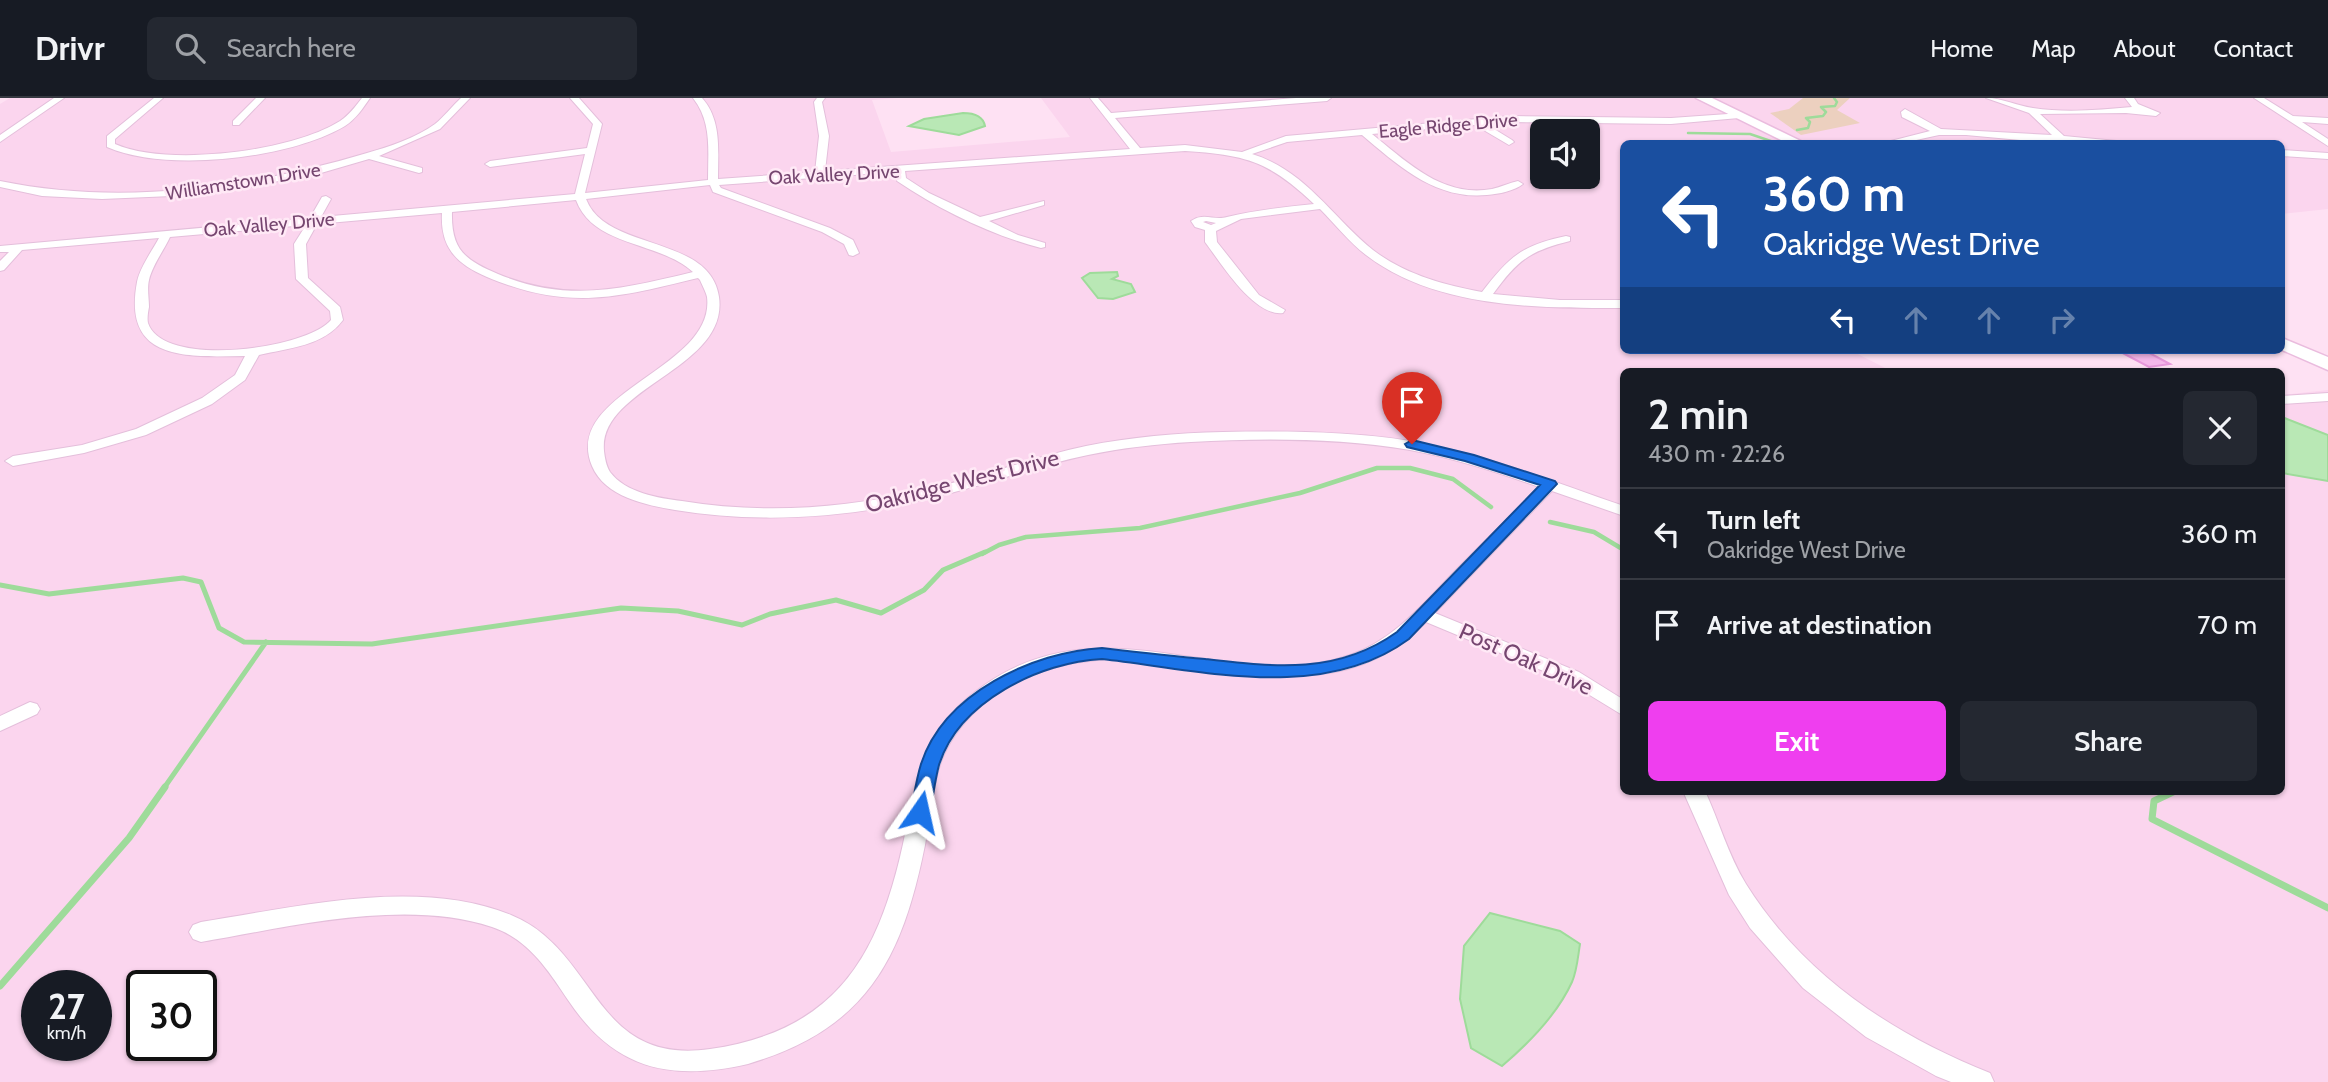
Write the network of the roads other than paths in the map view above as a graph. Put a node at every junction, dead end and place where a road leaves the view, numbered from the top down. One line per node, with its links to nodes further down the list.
1 (60, 98): 27 (street)
2 (159, 98): 4 (street)
3 (261, 98): 24 (street)
4 (366, 98)
5 (466, 98): 39 (street, Williamstown Drive)
6 (575, 98): 35 (street)
7 (697, 98): 45 (street)
8 (821, 98): 44 (street)
9 (1094, 98): 19 (street)
10 (1327, 98): 19 (street)
11 (1702, 98): 18 (main road)
12 (1990, 98): 16 (street)
13 (2129, 98): 16 (street)
14 (2258, 98): 20 (street)
15 (1649, 108): 21 (street)
16 (2032, 111): 32 (street)
17 (1905, 112): 26 (street)
18 (1739, 115): 21 (street, Eagle Ridge Drive); 29 (main road)
19 (1109, 116): 36 (street)
20 (2290, 118): 22 (street); 34 (street)
21 (1671, 121): 23 (street, Eagle Ridge Drive)
22 (2328, 121)
23 (1477, 122): 25 (street, Eagle Ridge Drive); 33 (street)
24 (236, 123)
25 (1364, 132): 38 (street, Eagle Ridge Drive); 46 (street)
26 (1939, 132): 28 (street); 31 (street)
27 (0, 139)
28 (1902, 139): 30 (street)
29 (1792, 140)
30 (1898, 140)
31 (2050, 140)
32 (2063, 140)
33 (1509, 142)
34 (2328, 143)
35 (593, 150): 41 (street); 48 (street)
36 (1136, 150): 38 (street, Oak Valley Drive); 43 (street, Oak Valley Drive)
37 (2285, 153): 40 (street)
38 (1244, 155): 51 (street, Oak Valley Drive)
39 (368, 156): 42 (street); 47 (street, Williamstown Drive)
40 (2328, 156)
41 (490, 164)
42 (419, 170)
43 (900, 170): 44 (street, Oak Valley Drive); 53 (street)
44 (820, 174): 45 (street, Oak Valley Drive)
45 (713, 182): 48 (street, Oak Valley Drive); 62 (street)
46 (1518, 184)
47 (4, 188)
48 (579, 197): 52 (street, Oak Valley Drive); 64 (street)
49 (326, 199): 54 (street)
50 (1040, 203): 53 (street)
51 (1321, 206): 55 (street); 65 (street, Oak Valley Drive)
52 (447, 209): 54 (street, Oak Valley Drive); 64 (street)
53 (981, 219): 59 (street)
54 (313, 220): 57 (street, Oak Valley Drive); 69 (street)
55 (1224, 221): 56 (street); 56 (street)
56 (1211, 229): 67 (street)
57 (167, 233): 60 (street, Oak Valley Drive); 69 (street)
58 (1566, 239): 65 (street)
59 (1041, 245)
60 (19, 247): 61 (street, Oak Valley Drive); 63 (street)
61 (0, 249)
62 (853, 253)
63 (0, 268)
64 (700, 274): 74 (street, Oakridge West Drive)
65 (1485, 296): 66 (street, Oak Valley Drive)
66 (1620, 304)
67 (1279, 310)
68 (2285, 344): 70 (main road)
69 (254, 352): 73 (street)
70 (2328, 364)
71 (2328, 397): 72 (street)
72 (2285, 400)
73 (12, 461)
74 (1550, 484): 75 (street, Oakridge West Drive); 76 (street)
75 (1620, 510)
76 (1424, 615): 77 (street, Post Oak Drive); 81 (street)
77 (1620, 706)
78 (30, 709): 79 (street)
79 (0, 724)
80 (1696, 795): 82 (street)
81 (201, 932)
82 (1981, 1082)

